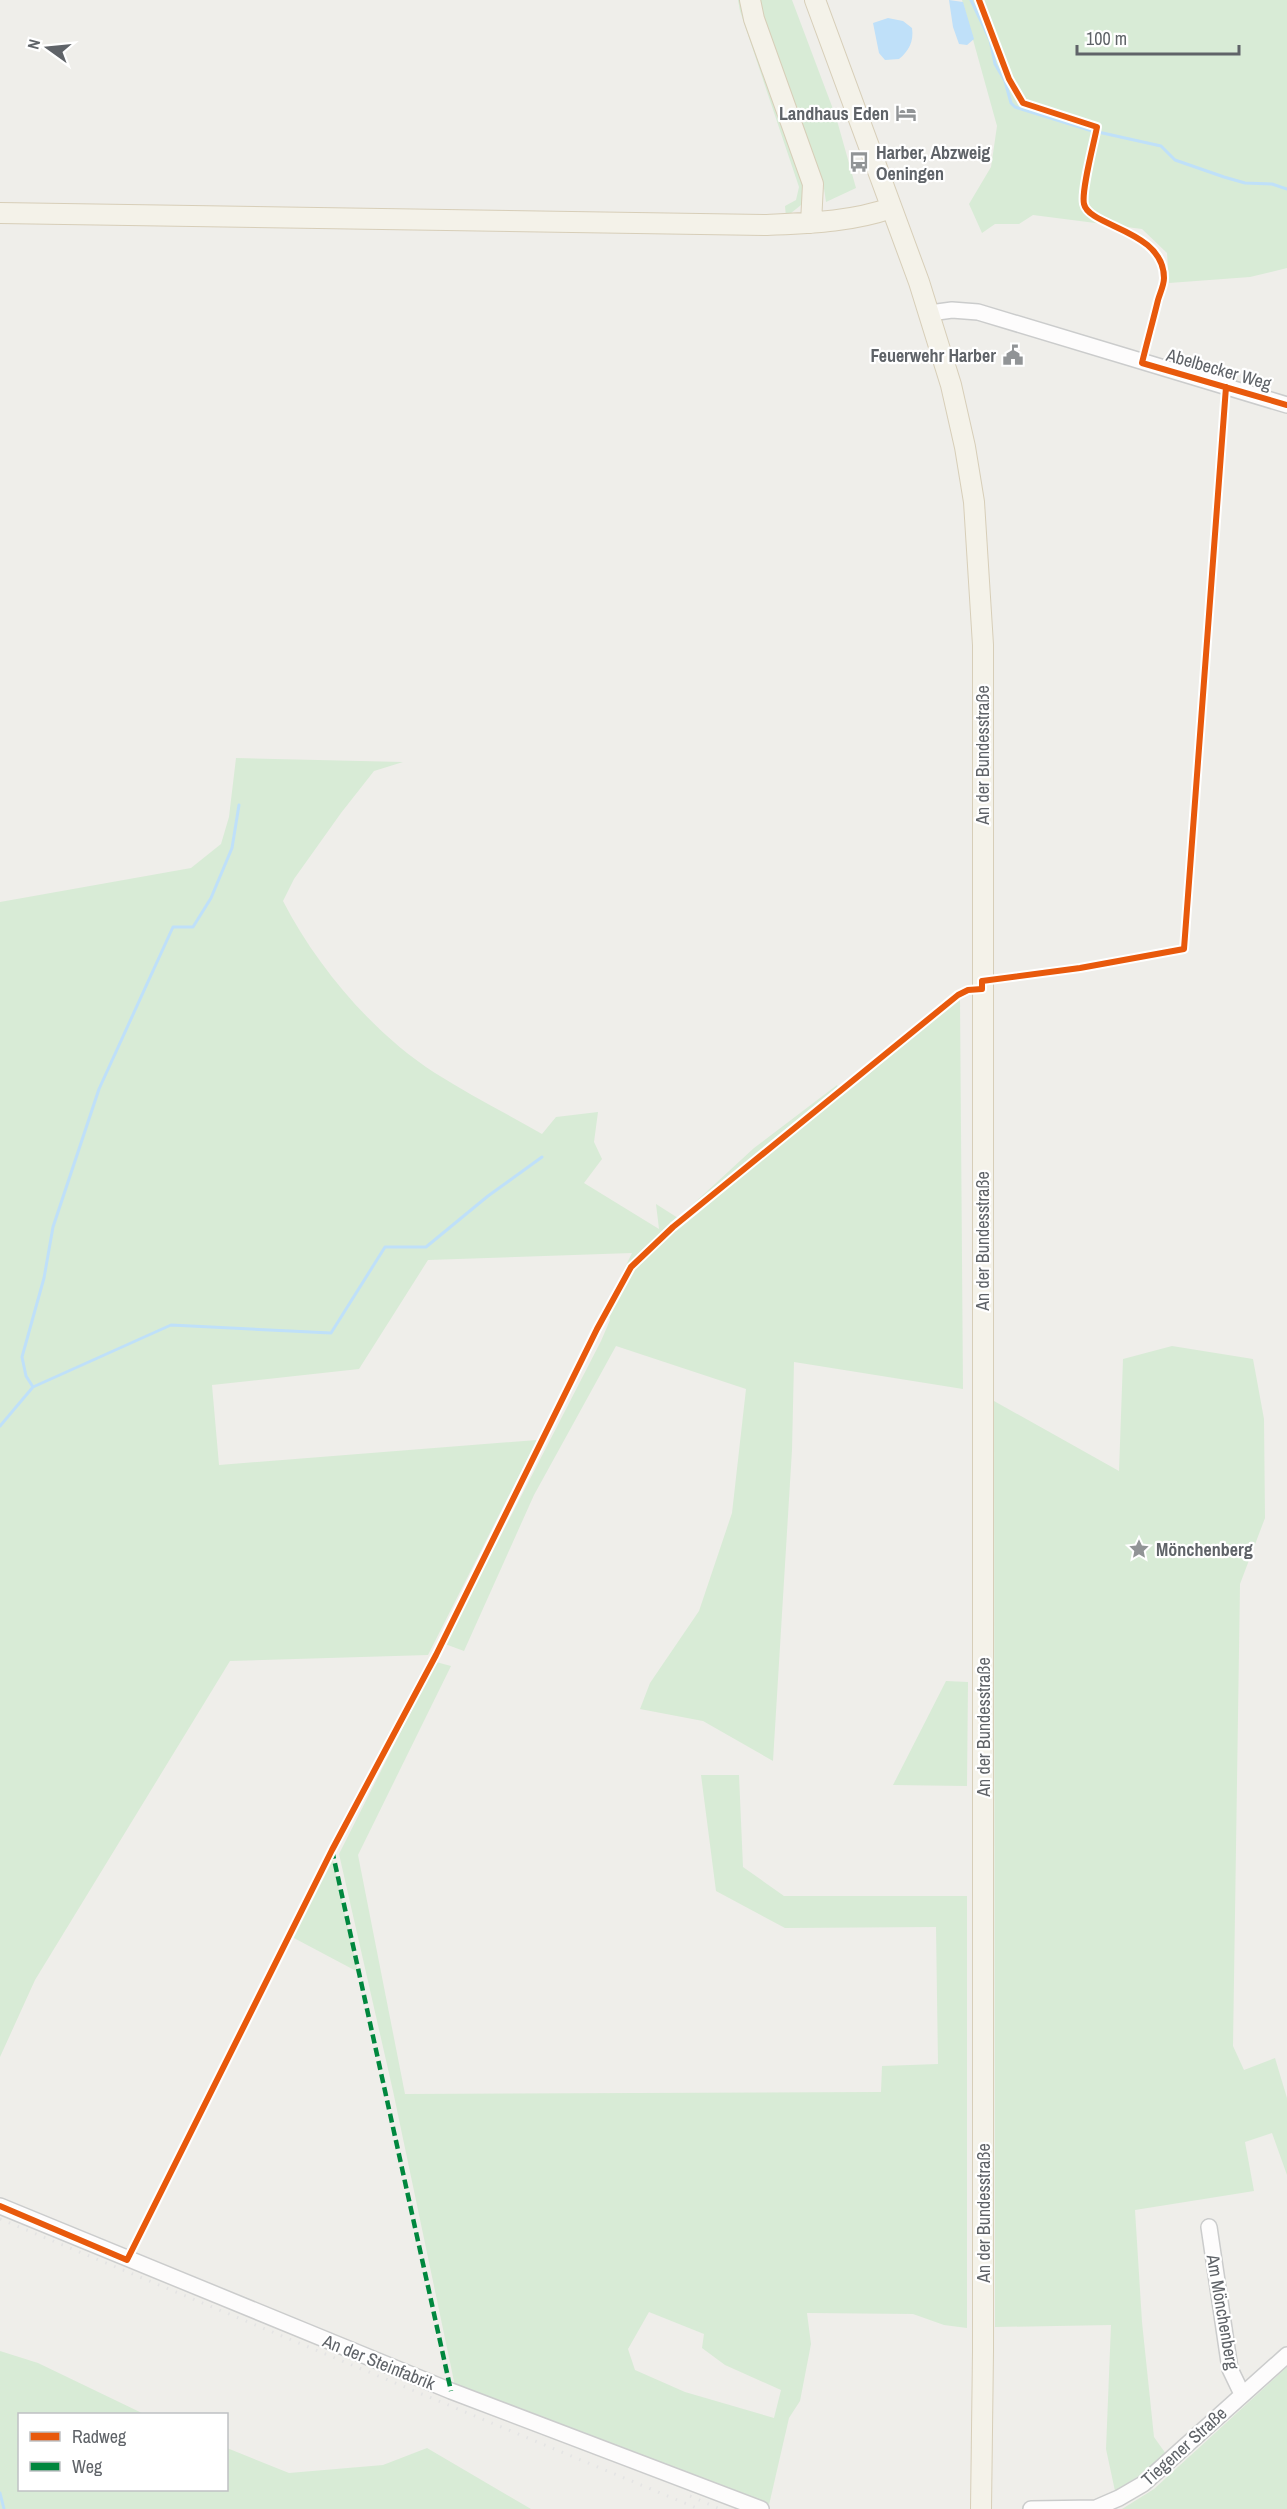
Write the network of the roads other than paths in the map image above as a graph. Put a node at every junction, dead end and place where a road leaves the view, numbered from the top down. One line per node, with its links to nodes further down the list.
1 (750, 0): 5 (main road)
2 (816, 2): 3 (main road, An der Bundesstraße)
3 (891, 208): 5 (main road); 6 (main road, An der Bundesstraße)
4 (0, 213): 5 (main road)
5 (811, 223)
6 (930, 313): 7 (street, Abelbecker Weg); 13 (main road, An der Bundesstraße)
7 (1287, 405)
8 (0, 2206): 12 (street, An der Steinfabrik)
9 (1209, 2227): 11 (street, Am Mönchenberg)
10 (1287, 2355): 11 (street, Tiegener Straße)
11 (1242, 2394): 14 (street, Tiegener Straße)
12 (761, 2509)
13 (981, 2509)
14 (1031, 2509)

